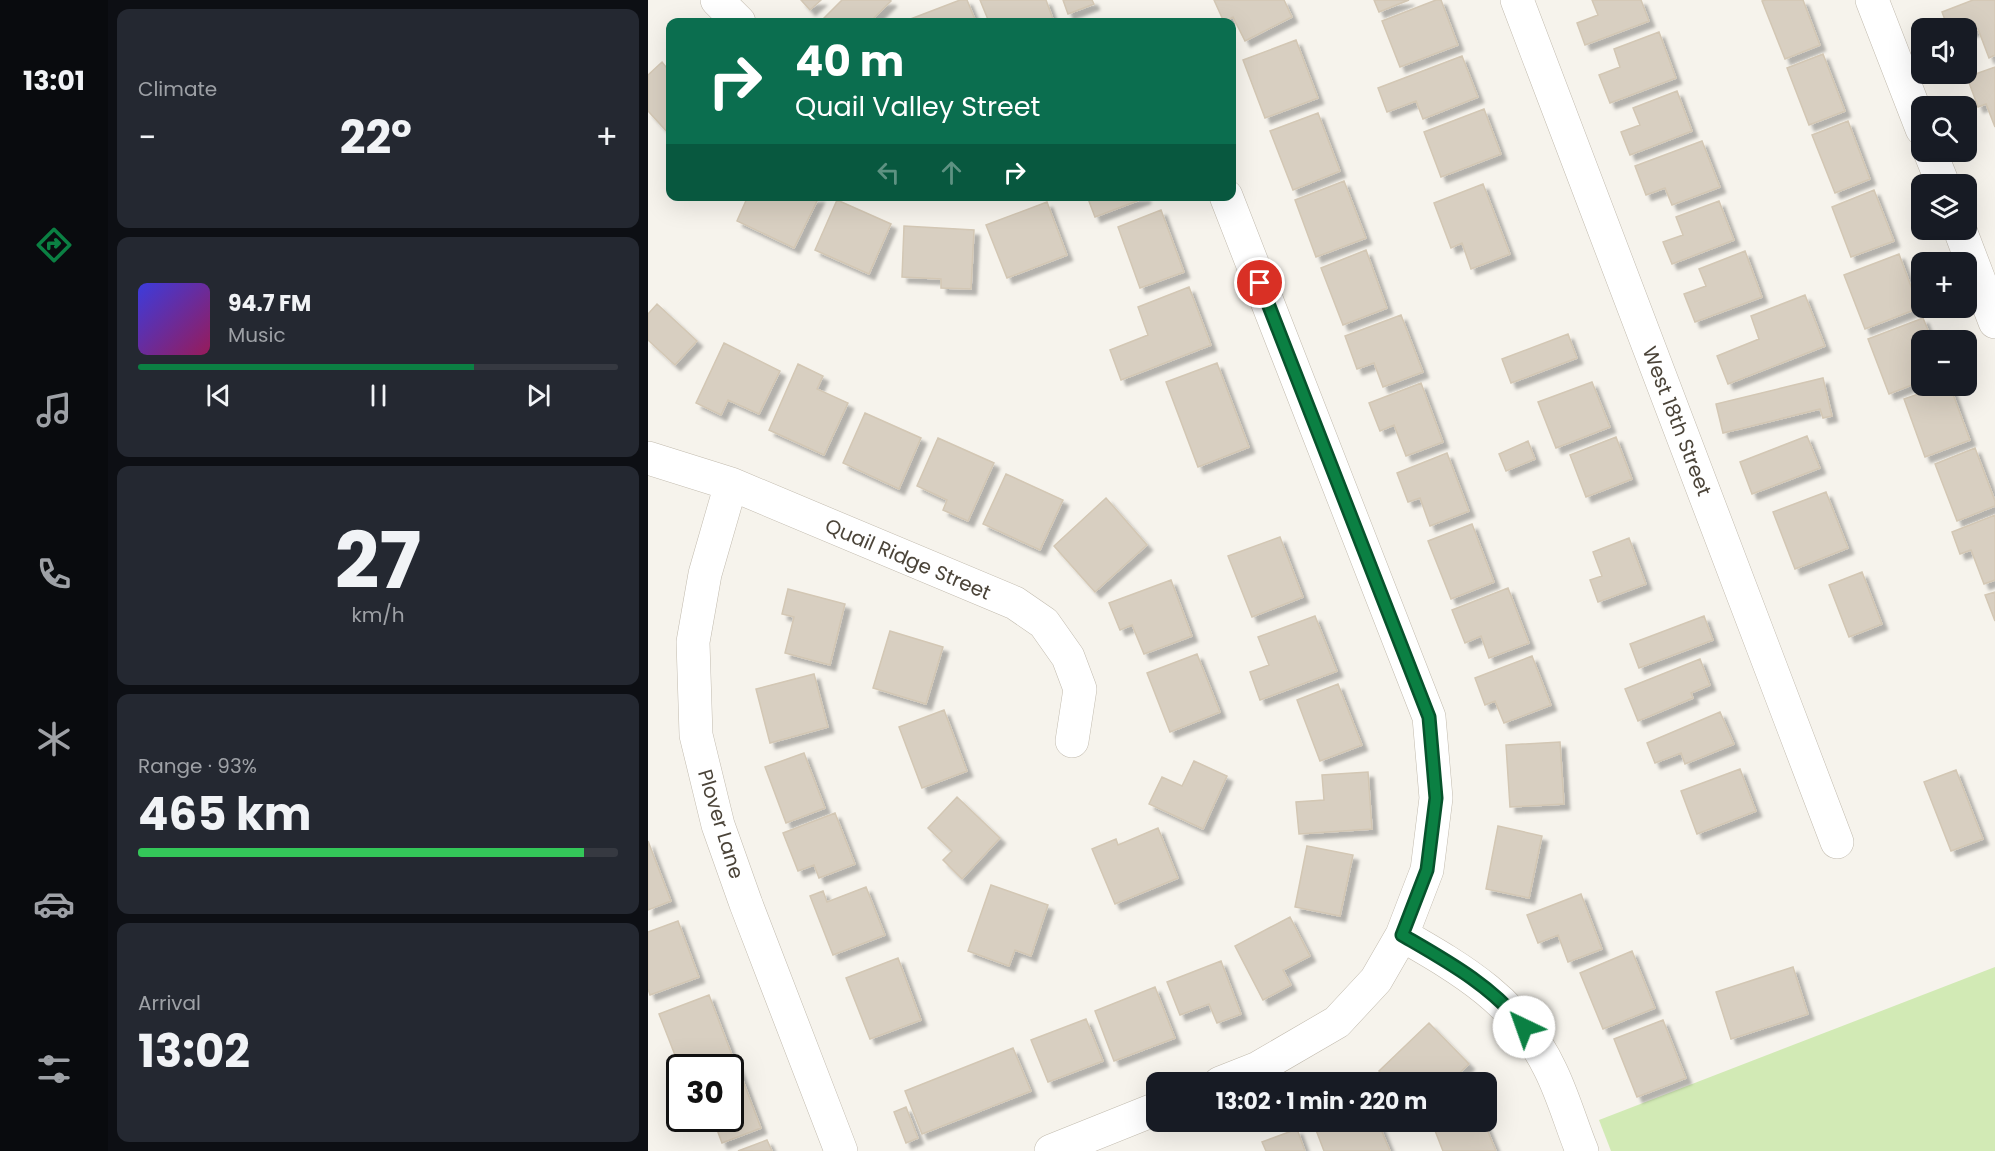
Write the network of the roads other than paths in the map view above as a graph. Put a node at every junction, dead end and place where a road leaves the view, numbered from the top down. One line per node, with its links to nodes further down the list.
1 (717, 0): 4 (street)
2 (1517, 0): 12 (street, West 18th Street)
3 (1872, 0): 5 (street)
4 (736, 18)
5 (1911, 101)
6 (1228, 201): 13 (street)
7 (1964, 240): 8 (street)
8 (1995, 322)
9 (648, 458): 10 (street, Quail Ridge Street)
10 (731, 484): 11 (street, Quail Ridge Street); 16 (street, Plover Lane)
11 (1072, 741)
12 (1837, 842)
13 (1402, 935): 14 (street); 18 (street)
14 (1248, 1072)
15 (1146, 1112): 17 (street)
16 (841, 1151)
17 (1051, 1151)
18 (1582, 1151)

